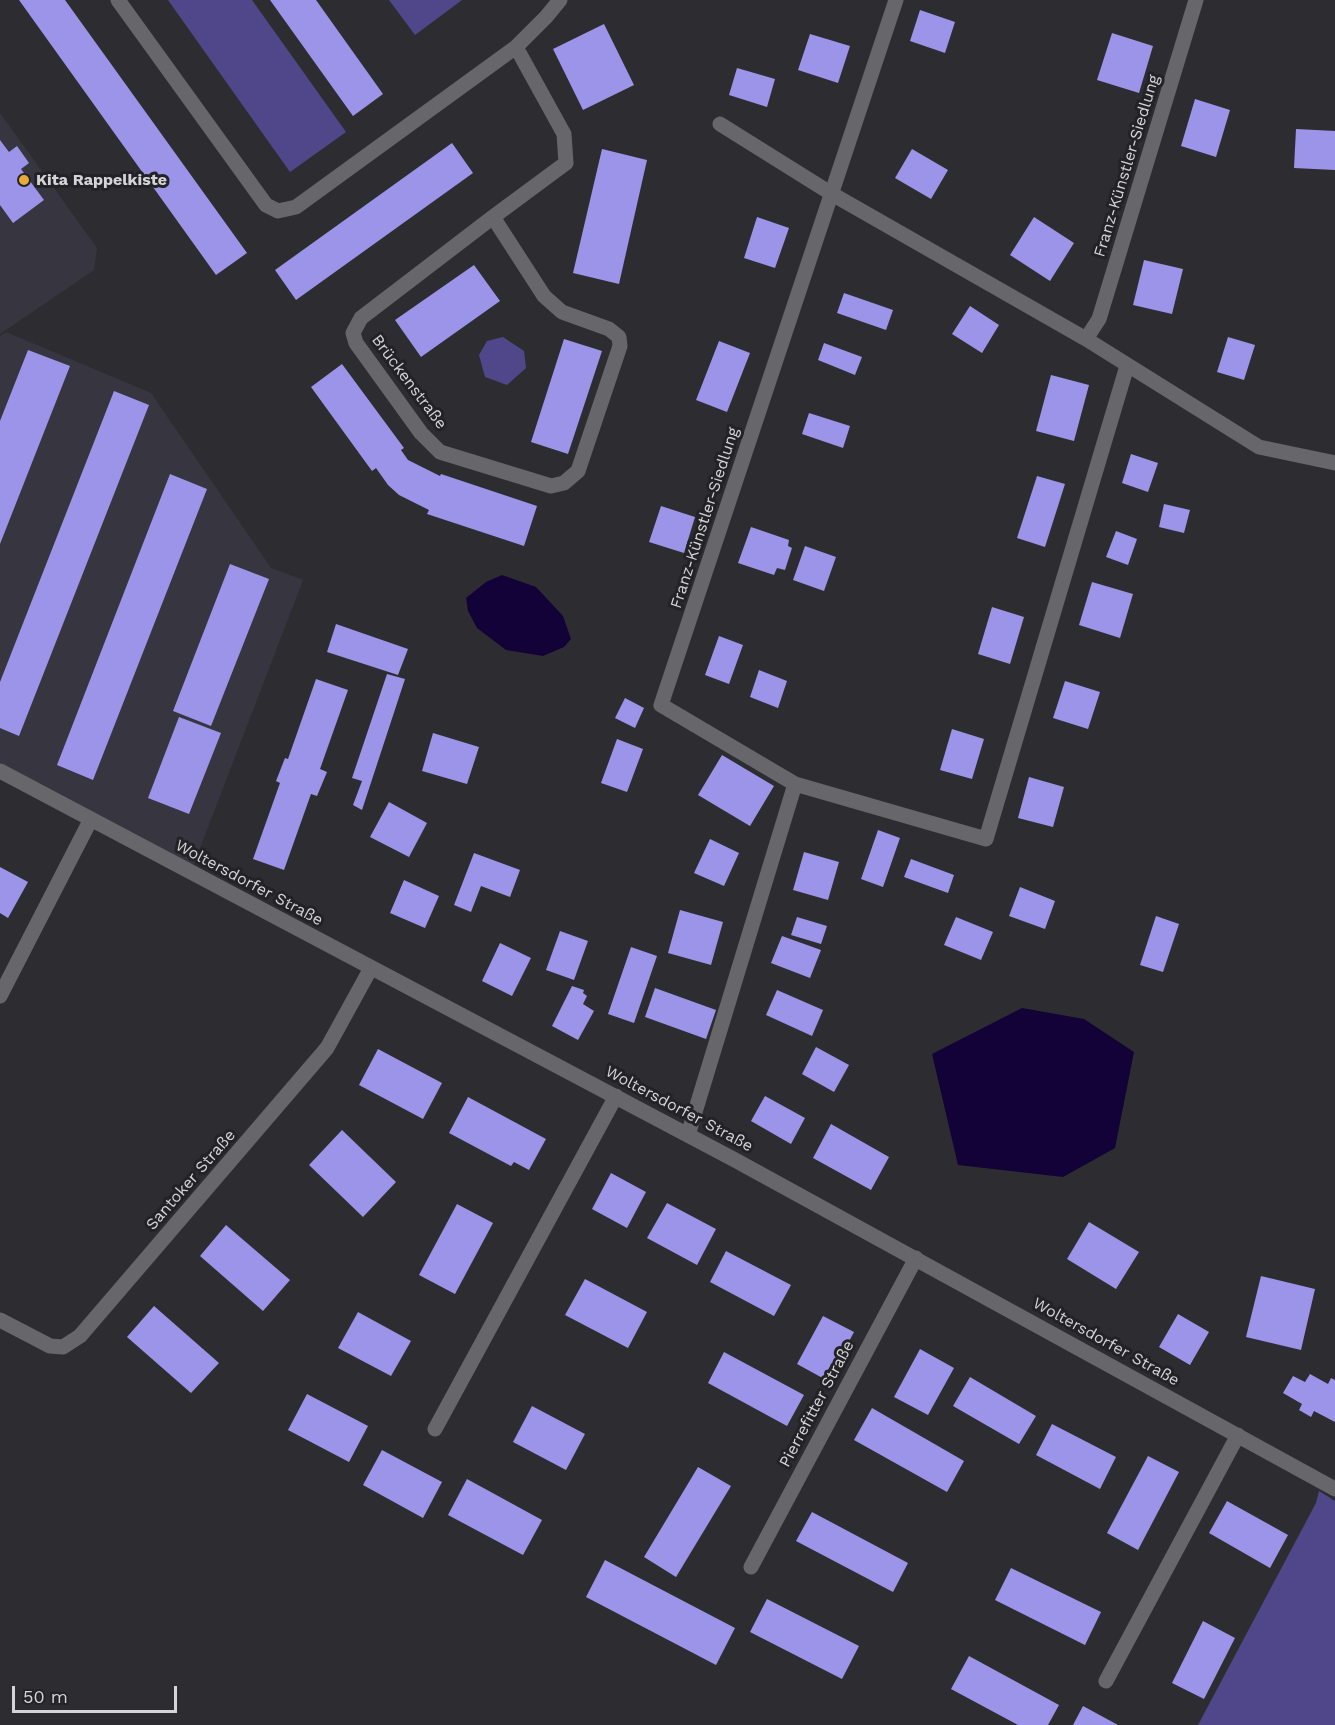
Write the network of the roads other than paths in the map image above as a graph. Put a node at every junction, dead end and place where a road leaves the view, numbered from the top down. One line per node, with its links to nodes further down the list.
1 (118, 0): 5 (street)
2 (560, 0): 5 (street)
3 (896, 0): 7 (street, Franz-Künstler-Siedlung)
4 (1196, 0): 9 (street, Franz-Künstler-Siedlung)
5 (516, 47): 8 (street, Brückenstraße)
6 (720, 124): 7 (street)
7 (831, 194): 9 (street); 13 (street, Franz-Künstler-Siedlung)
8 (493, 217): 8 (street, Brückenstraße)
9 (1086, 339): 10 (street)
10 (1127, 366): 11 (street); 13 (street, Franz-Künstler-Siedlung)
11 (1335, 463)
12 (0, 771): 14 (street, Woltersdorfer Straße)
13 (795, 784): 18 (street)
14 (91, 819): 15 (street, Woltersdorfer Straße); 16 (street)
15 (371, 968): 17 (street, Woltersdorfer Straße); 20 (street, Santoker Straße)
16 (0, 996)
17 (616, 1096): 18 (street, Woltersdorfer Straße); 21 (street)
18 (688, 1135): 19 (street, Woltersdorfer Straße)
19 (916, 1258): 22 (street, Woltersdorfer Straße); 24 (street, Pierrefitter Straße)
20 (0, 1320)
21 (435, 1429)
22 (1238, 1435): 23 (street, Woltersdorfer Straße); 25 (street)
23 (1335, 1489)
24 (751, 1567)
25 (1106, 1681)

